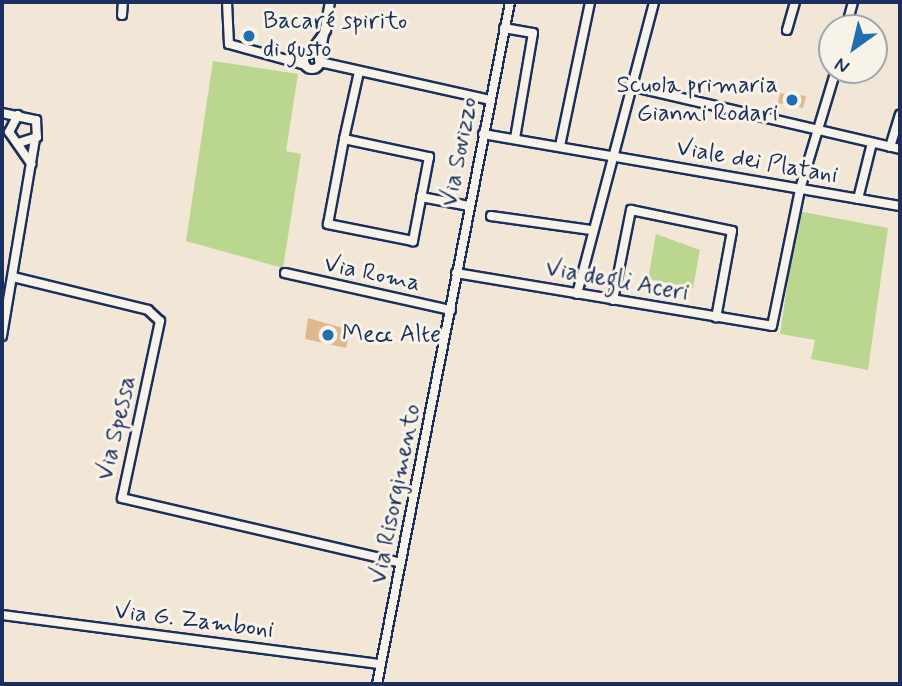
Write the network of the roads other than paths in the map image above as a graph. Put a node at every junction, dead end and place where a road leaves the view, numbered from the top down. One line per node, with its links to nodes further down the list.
1 (123, 2): 8 (street)
2 (227, 2): 13 (street)
3 (330, 2): 10 (street)
4 (510, 2): 9 (street, Via Sovizzo)
5 (590, 2): 31 (street)
6 (653, 2): 18 (street)
7 (795, 2): 11 (street)
8 (122, 15)
9 (505, 28): 19 (street, Via Sovizzo); 26 (street)
10 (327, 29): 12 (street); 14 (street)
11 (787, 30)
12 (308, 55): 13 (street); 14 (street); 15 (street)
13 (291, 58): 15 (street)
14 (319, 63): 15 (street); 16 (street)
15 (305, 65)
16 (359, 72): 19 (street); 28 (street)
17 (833, 84): 24 (street)
18 (630, 86): 24 (street); 34 (street)
19 (490, 100): 25 (street, Via Sovizzo)
20 (2, 113): 22 (street)
21 (900, 114): 32 (street)
22 (18, 115): 23 (street); 27 (street)
23 (5, 124): 29 (street)
24 (821, 131): 30 (street); 36 (street)
25 (483, 134): 26 (street, Viale dei Platani); 39 (street, Via Sovizzo)
26 (515, 138): 31 (street, Viale dei Platani)
27 (35, 139): 29 (street); 35 (street)
28 (344, 139): 37 (street); 37 (street)
29 (19, 143): 35 (street)
30 (872, 143): 32 (street); 38 (street)
31 (560, 146): 34 (street, Viale dei Platani)
32 (890, 147): 33 (street)
33 (900, 149)
34 (611, 156): 36 (street, Viale dei Platani); 42 (street)
35 (33, 167): 45 (street)
36 (800, 189): 38 (street, Viale dei Platani); 49 (street, Via degli Aceri)
37 (421, 197): 39 (street)
38 (858, 199): 40 (street, Viale dei Platani)
39 (469, 206): 44 (street, Via Sovizzo)
40 (900, 206)
41 (491, 216): 42 (street)
42 (591, 230): 46 (street)
43 (285, 273): 48 (street, Via Roma)
44 (456, 273): 46 (street, Via degli Aceri); 48 (street, Via Sovizzo)
45 (13, 277): 50 (street); 51 (street, Via Spessa)
46 (577, 294): 47 (street, Via degli Aceri)
47 (613, 300): 49 (street, Via degli Aceri); 49 (street)
48 (451, 310): 51 (street, Via Risorgimento)
49 (716, 318)
50 (2, 336)
51 (401, 563): 53 (street, Via Risorgimento)
52 (2, 615): 53 (street, Via G. Zamboni)
53 (381, 664): 54 (street, Via Risorgimento)
54 (377, 684)

